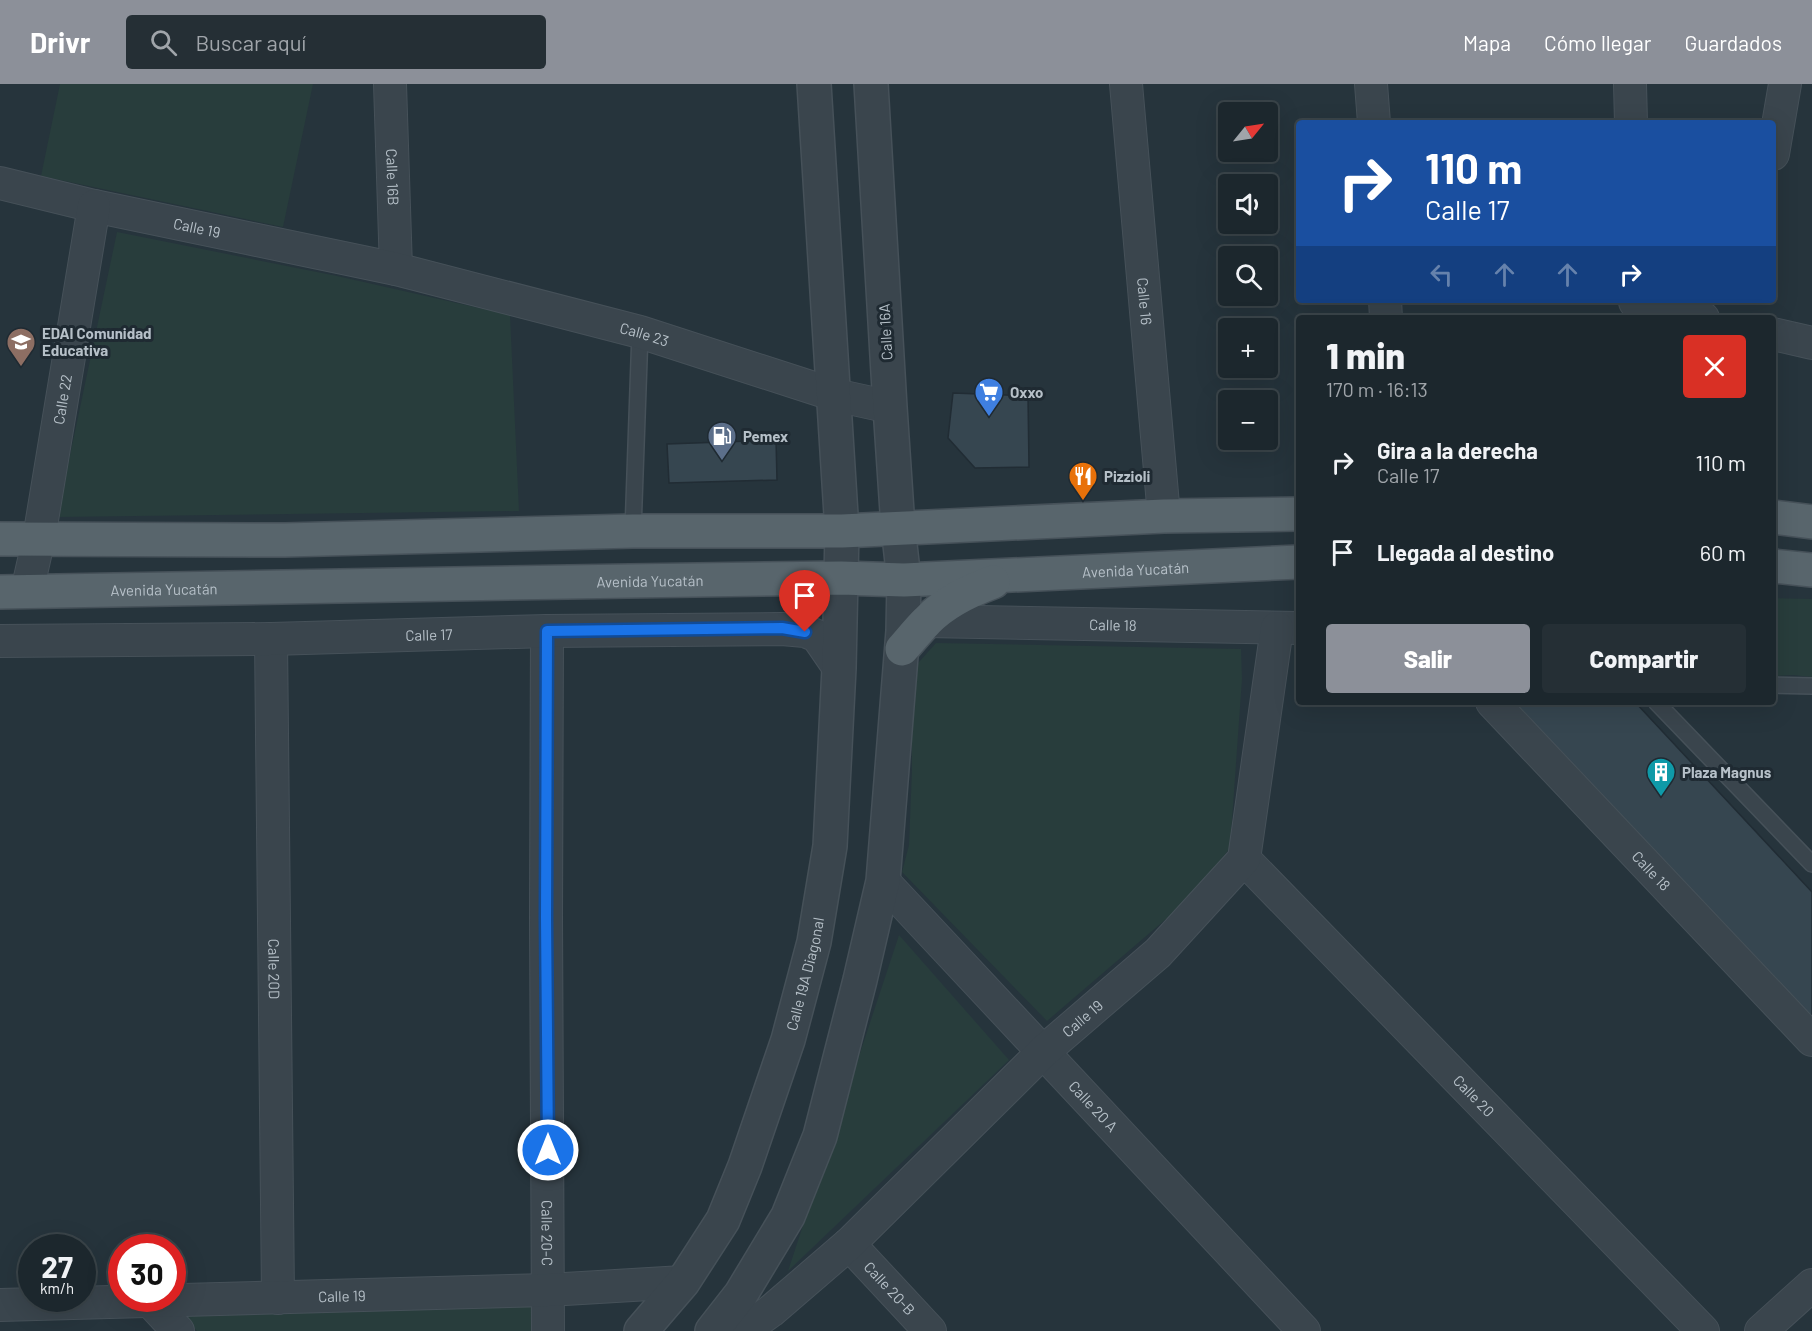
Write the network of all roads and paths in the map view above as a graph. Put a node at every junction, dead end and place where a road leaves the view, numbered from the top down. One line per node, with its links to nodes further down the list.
1 (390, 84): 13 (street, Calle 16B)
2 (814, 84): 19 (street)
3 (871, 84): 20 (street, Calle 16A)
4 (1126, 84): 22 (street, Calle 16)
5 (1371, 84): 8 (street)
6 (1630, 84): 9 (street)
7 (1785, 84): 10 (street)
8 (1374, 120)
9 (1631, 120)
10 (1776, 136)
11 (0, 183): 12 (street, Calle 19)
12 (94, 206): 13 (street, Calle 19); 28 (street, Calle 22)
13 (396, 270): 16 (street, Calle 23)
14 (1635, 307): 15 (street)
15 (1684, 315)
16 (640, 332): 19 (street, Calle 23); 26 (lane)
17 (1776, 335): 18 (street)
18 (1812, 343)
19 (835, 395): 20 (street, Calle 23); 27 (street)
20 (890, 407): 25 (street, Calle 16A)
21 (1296, 514): 22 (main road)
22 (1164, 516): 25 (main road)
23 (1776, 517): 24 (main road)
24 (1812, 522)
25 (898, 527): 27 (main road); 35 (street, Calle 16A)
26 (633, 531): 27 (main road); 28 (main road)
27 (842, 531): 34 (street)
28 (39, 538): 29 (main road); 36 (street, Calle 22)
29 (0, 539)
30 (1296, 562): 33 (main road, Avenida Yucatán)
31 (1776, 566): 32 (main road)
32 (1812, 570)
33 (1007, 576): 35 (main road, Avenida Yucatán); 37 (main road)
34 (841, 578): 35 (main road, Avenida Yucatán); 36 (main road, Avenida Yucatán); 43 (street, Calle 19A Diagonal)
35 (904, 580): 42 (street)
36 (14, 591)
37 (927, 621): 38 (street, Calle 18); 42 (main road)
38 (1288, 628): 48 (street)
39 (547, 631): 40 (street, Calle 17); 43 (street, Calle 17); 56 (street, Calle 20-C)
40 (272, 639): 41 (street, Calle 17); 57 (street, Calle 20D)
41 (0, 641)
42 (902, 650): 50 (street)
43 (839, 668): 54 (street, Calle 19A Diagonal)
44 (1776, 685): 45 (lane)
45 (1812, 686)
46 (1495, 705): 51 (street, Calle 18)
47 (1659, 705): 49 (lane)
48 (1244, 859): 52 (street, Calle 19); 69 (street, Calle 20)
49 (1812, 864)
50 (883, 880): 52 (street, Calle 20 A); 65 (street)
51 (1812, 1040)
52 (1044, 1051): 53 (street, Calle 19); 68 (street, Calle 20 A)
53 (849, 1244): 66 (street, Calle 19); 67 (street, Calle 20-B)
54 (683, 1282): 56 (street, Calle 19); 64 (street, Calle 19A Diagonal)
55 (1812, 1285): 70 (street)
56 (548, 1290): 57 (street, Calle 19); 63 (street, Calle 20-C)
57 (278, 1298): 58 (street, Calle 19)
58 (186, 1301)
59 (108, 1303): 60 (street, Calle 19)
60 (0, 1305)
61 (161, 1312): 62 (street)
62 (178, 1331)
63 (548, 1331)
64 (641, 1331)
65 (712, 1331)
66 (743, 1331)
67 (930, 1331)
68 (1304, 1331)
69 (1703, 1331)
70 (1761, 1331)

